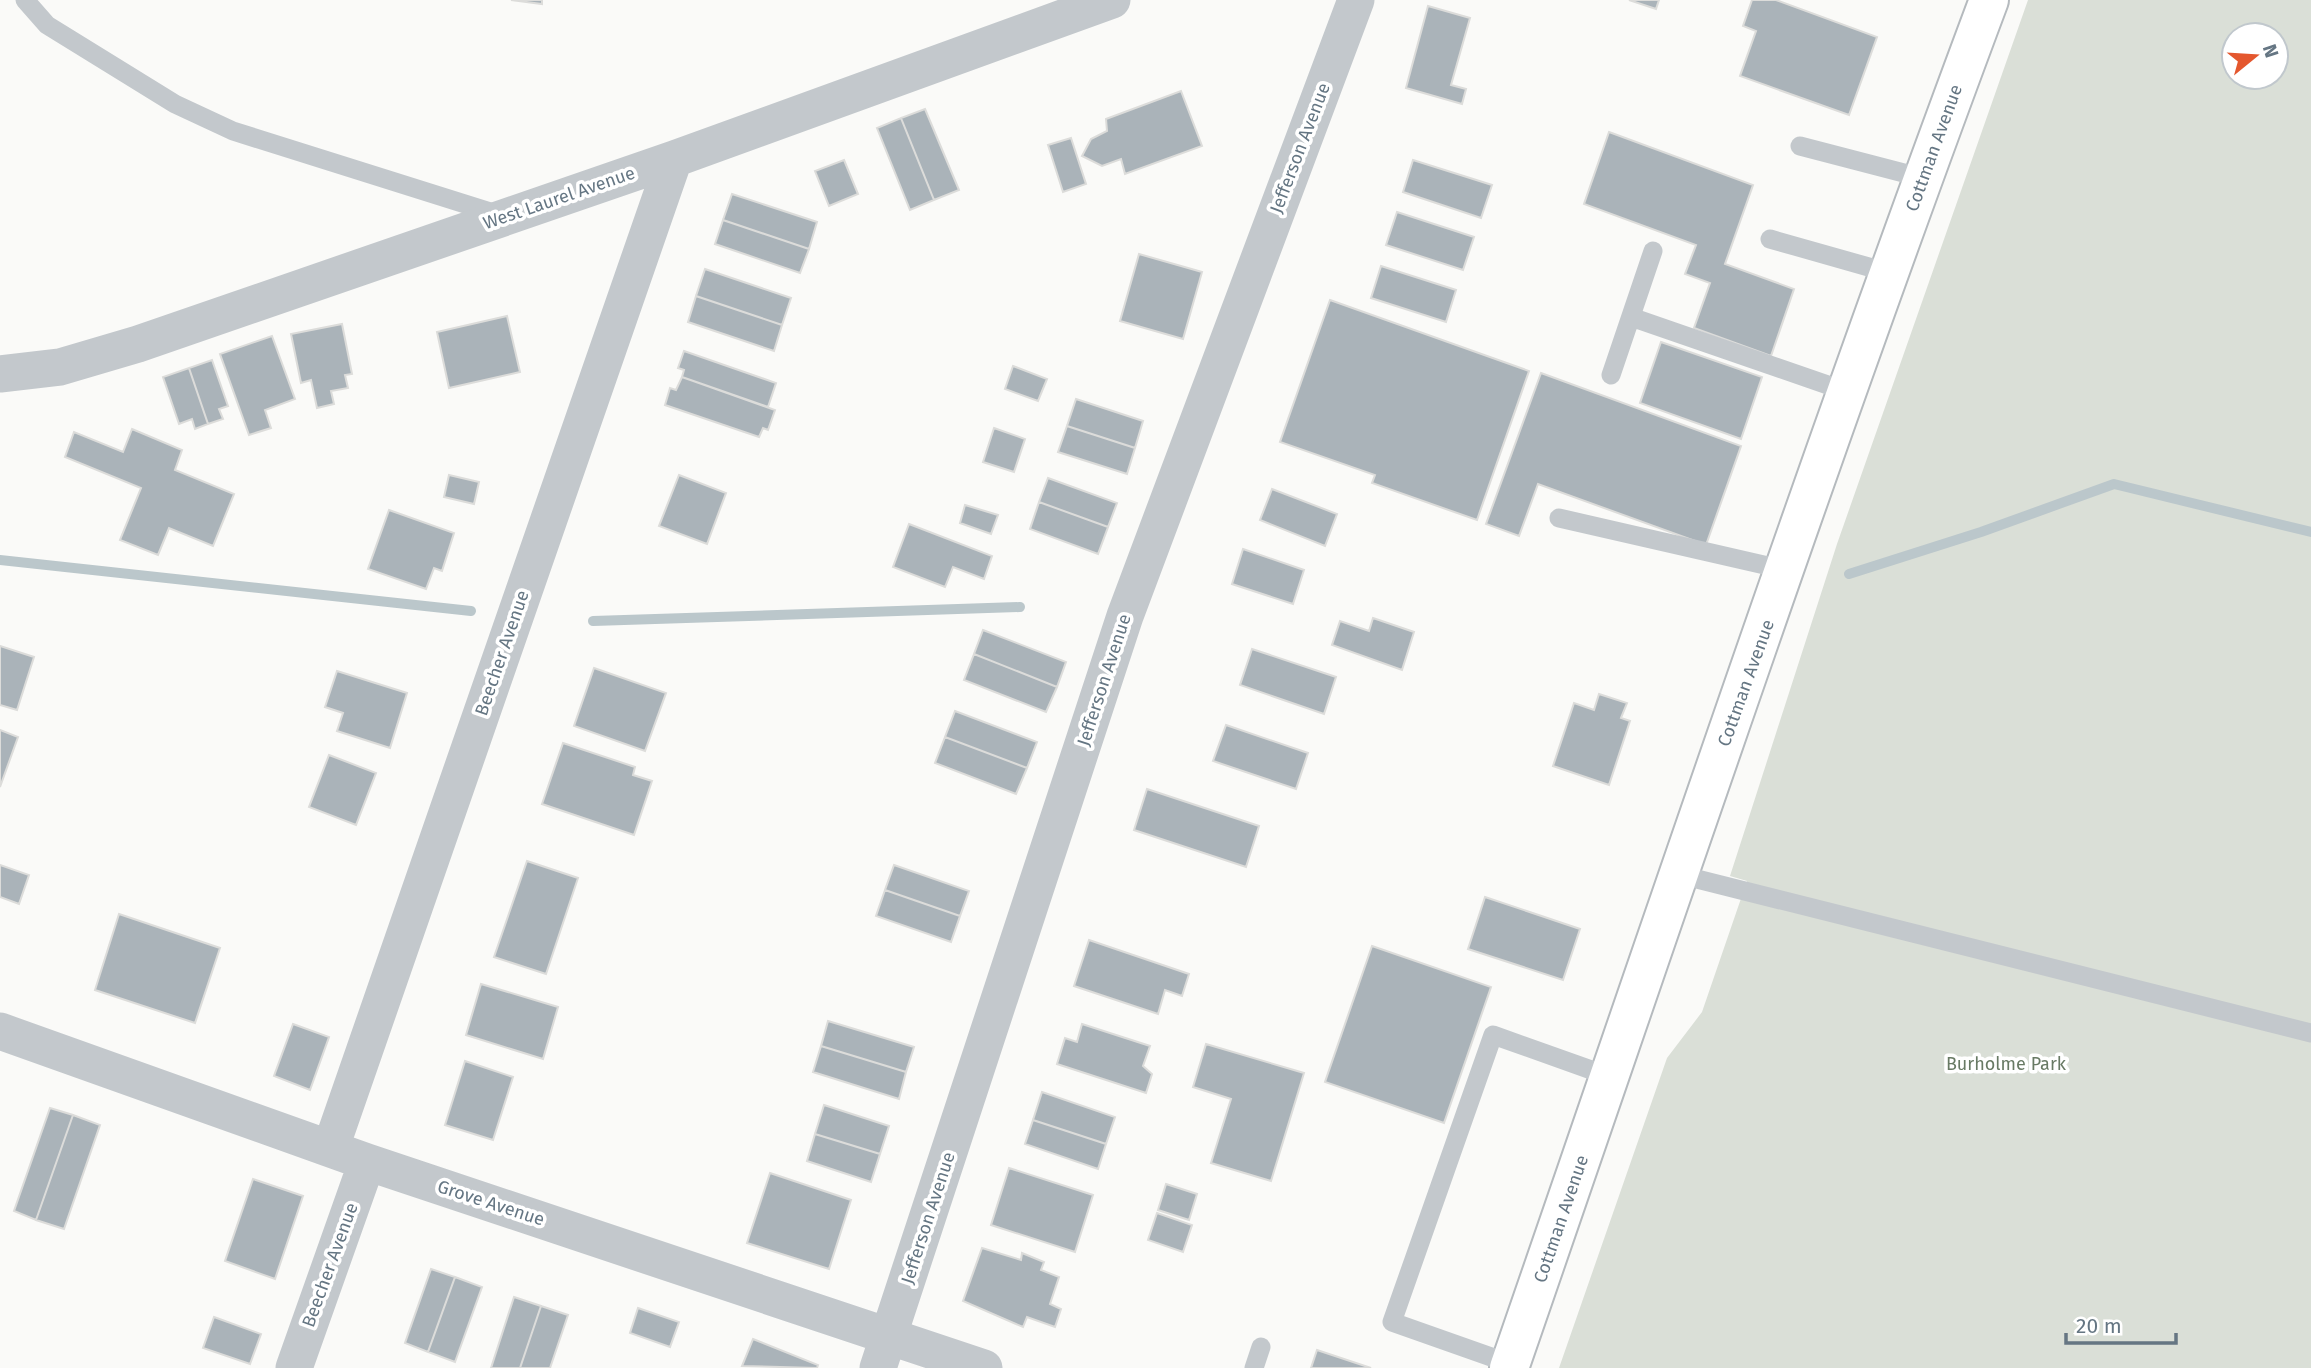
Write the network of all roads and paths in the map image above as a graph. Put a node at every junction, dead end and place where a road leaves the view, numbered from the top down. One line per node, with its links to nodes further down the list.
1 (25, 0): 8 (lane)
2 (1112, 0): 6 (street, West Laurel Avenue)
3 (1356, 0): 25 (street, Jefferson Avenue)
4 (1989, 0): 7 (main road, Cottman Avenue)
5 (1800, 146): 7 (lane)
6 (674, 159): 8 (street, West Laurel Avenue); 22 (street, Beecher Avenue)
7 (1923, 178): 11 (main road, Cottman Avenue)
8 (505, 217): 13 (street, West Laurel Avenue)
9 (1770, 239): 11 (lane)
10 (1653, 251): 12 (lane)
11 (1890, 273): 15 (main road, Cottman Avenue)
12 (1631, 317): 14 (lane); 15 (lane)
13 (0, 374)
14 (1611, 375)
15 (1848, 392): 17 (main road, Cottman Avenue)
16 (1559, 518): 17 (lane)
17 (1786, 570): 18 (main road, Cottman Avenue)
18 (1677, 874): 20 (lane); 21 (main road, Cottman Avenue)
19 (0, 1031): 22 (street, Grove Avenue)
20 (2311, 1032)
21 (1611, 1077): 26 (main road, Cottman Avenue); 26 (lane)
22 (331, 1147): 23 (street, Grove Avenue)
23 (367, 1162): 25 (street, Grove Avenue); 27 (street, Beecher Avenue)
24 (1261, 1347): 29 (lane)
25 (884, 1351): 28 (street, Grove Avenue)
26 (1510, 1366)
27 (294, 1368)
28 (984, 1368)
29 (1254, 1368)

